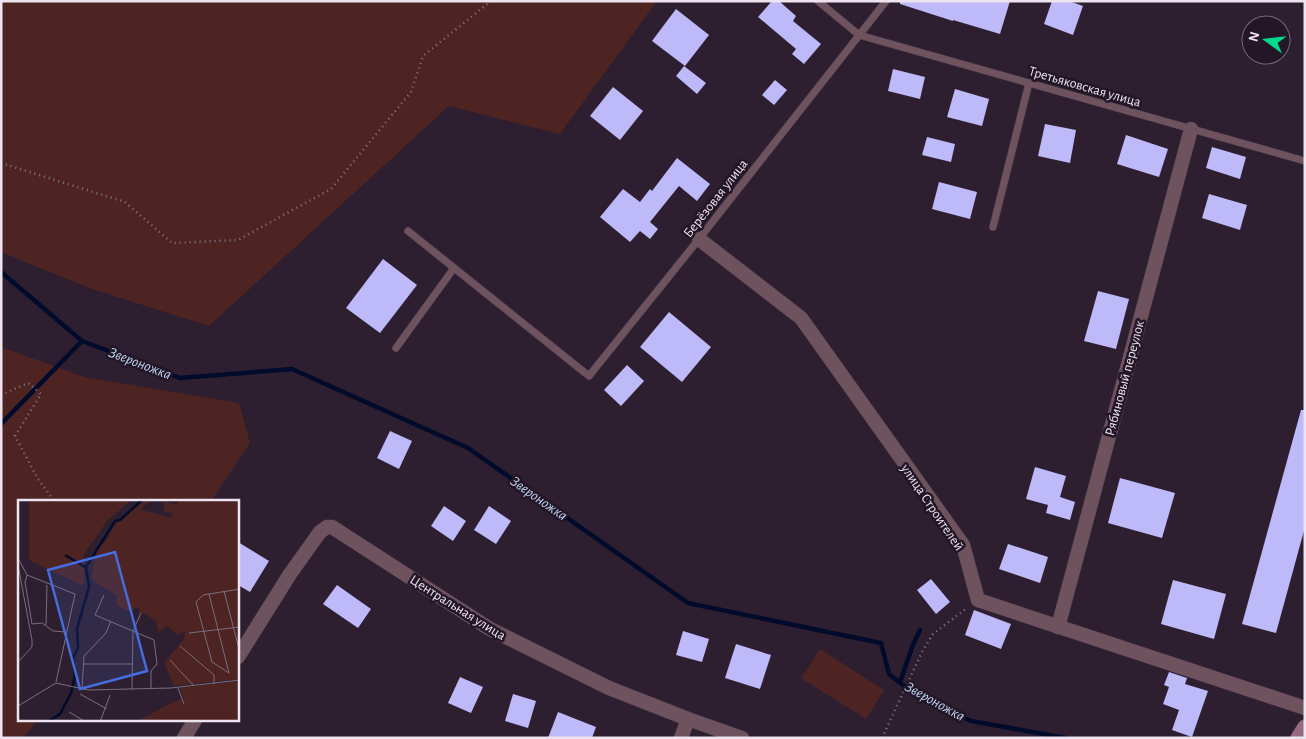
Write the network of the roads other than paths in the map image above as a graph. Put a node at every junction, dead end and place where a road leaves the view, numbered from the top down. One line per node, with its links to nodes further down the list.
1 (818, 1): 3 (lane)
2 (886, 1): 3 (lane, Берёзовая улица)
3 (859, 35): 4 (lane, Третьяковская улица); 9 (lane, Берёзовая улица)
4 (1029, 83): 5 (lane, Третьяковская улица); 7 (lane)
5 (1191, 129): 6 (lane, Третьяковская улица); 12 (street, Рябиновый переулок)
6 (1305, 161)
7 (993, 227)
8 (408, 231): 10 (lane)
9 (699, 239): 10 (lane, Берёзовая улица); 12 (street, улица Строителей)
10 (454, 268): 11 (lane)
11 (396, 348)
12 (1058, 627): 14 (street)
13 (239, 655): 15 (street, Центральная улица)
14 (1305, 708)
15 (688, 720): 19 (street); 20 (street, Центральная улица)
16 (194, 722): 18 (street)
17 (1305, 727): 21 (street)
18 (184, 738)
19 (682, 738)
20 (742, 738)
21 (1298, 738)

